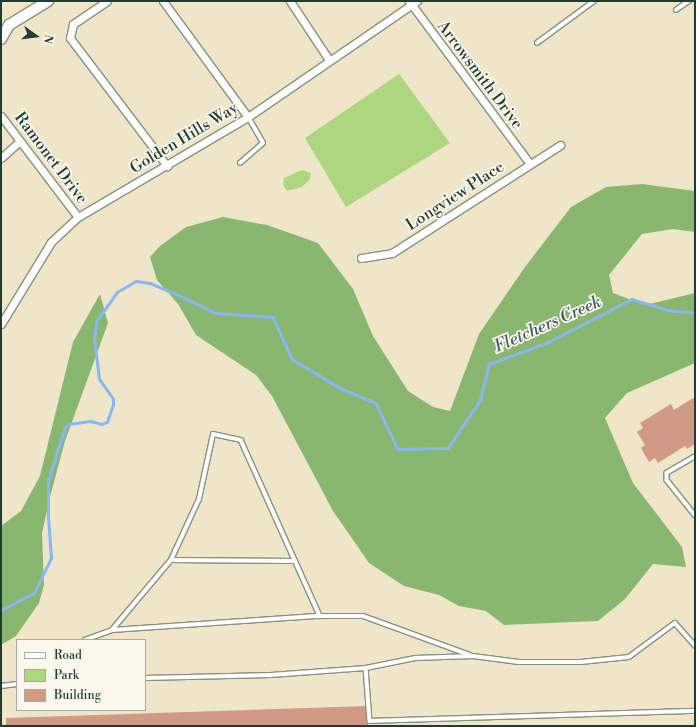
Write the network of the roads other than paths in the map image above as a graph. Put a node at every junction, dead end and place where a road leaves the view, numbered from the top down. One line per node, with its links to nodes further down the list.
1 (48, 1): 9 (street)
2 (108, 1): 20 (street)
3 (163, 1): 14 (street)
4 (290, 1): 12 (street)
5 (594, 1): 11 (lane)
6 (689, 1): 8 (lane)
7 (412, 2): 12 (street, Golden Hills Way); 19 (street, Arrowsmith Drive)
8 (676, 10)
9 (5, 24): 10 (street)
10 (1, 39)
11 (537, 43)
12 (329, 60): 14 (street, Golden Hills Way)
13 (1, 116): 15 (street, Ramonet Drive)
14 (248, 116): 18 (lane); 20 (street, Golden Hills Way)
15 (20, 141): 17 (street); 21 (street, Ramonet Drive)
16 (560, 145): 19 (street, Longview Place)
17 (1, 158)
18 (240, 163)
19 (530, 164): 22 (street, Longview Place)
20 (167, 166): 21 (street, Golden Hills Way)
21 (78, 217): 23 (street, Golden Hills Way)
22 (361, 258)
23 (1, 324)
24 (695, 457): 25 (lane)
25 (695, 515)
26 (171, 560): 27 (lane); 27 (lane); 29 (lane)
27 (294, 561): 28 (lane)
28 (320, 616): 29 (lane); 32 (lane)
29 (112, 630): 30 (lane)
30 (88, 639)
31 (695, 645): 32 (lane)
32 (473, 656): 33 (lane)
33 (366, 668): 34 (lane); 37 (lane)
34 (146, 678)
35 (16, 684): 36 (lane)
36 (1, 686)
37 (695, 710)

